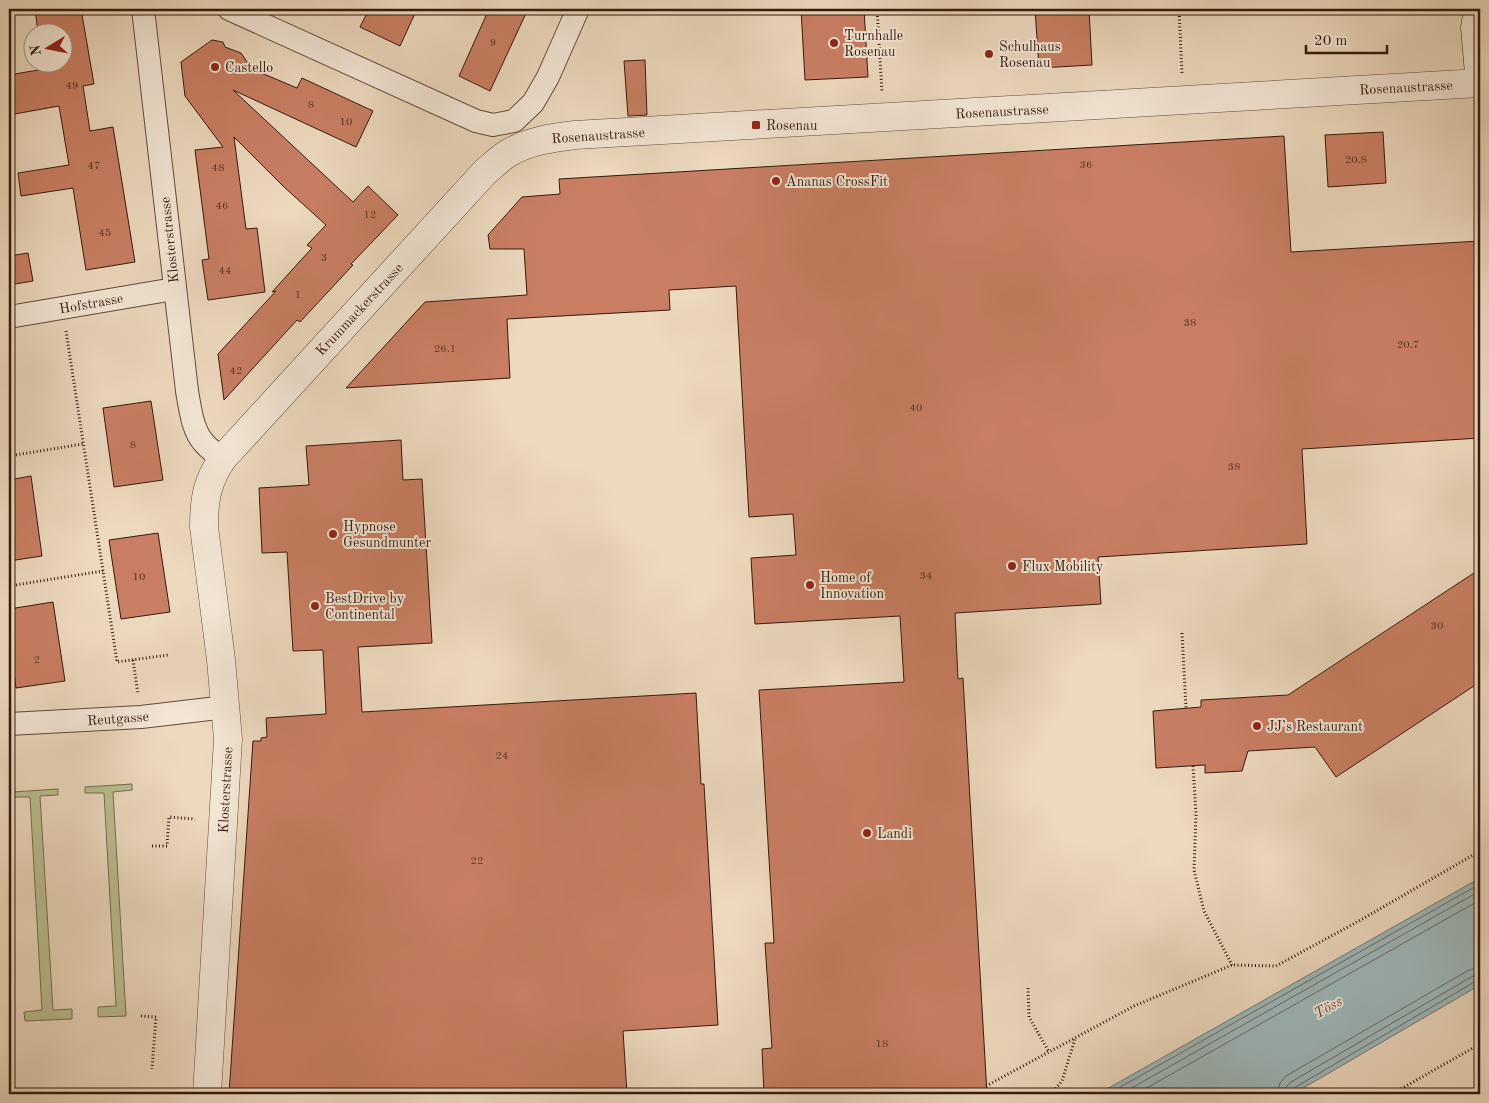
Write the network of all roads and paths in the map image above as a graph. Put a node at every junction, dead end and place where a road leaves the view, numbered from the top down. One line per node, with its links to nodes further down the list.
1 (143, 9): 11 (street, Klosterstrasse)
2 (230, 9): 3 (street)
3 (578, 9)
4 (877, 9): 9 (path)
5 (1178, 9): 7 (path)
6 (1478, 9): 8 (street)
7 (1182, 81)
8 (1480, 84): 10 (street, Rosenaustrasse)
9 (882, 100)
10 (526, 145): 16 (street, Krummackerstrasse)
11 (174, 289): 12 (street, Hofstrasse); 16 (street, Klosterstrasse)
12 (62, 308): 13 (street, Hofstrasse); 14 (path)
13 (9, 318)
14 (83, 444): 15 (path); 18 (path)
15 (9, 456)
16 (223, 458): 17 (street, Krummackerstrasse)
17 (207, 488): 23 (street, Klosterstrasse)
18 (103, 571): 19 (path); 22 (path)
19 (9, 586)
20 (1182, 633): 24 (path)
21 (168, 655): 22 (path)
22 (133, 660): 25 (path)
23 (226, 707): 25 (street, Reutgasse); 39 (street, Klosterstrasse)
24 (1186, 708)
25 (141, 717): 26 (street, Reutgasse)
26 (9, 724)
27 (1193, 766): 31 (path)
28 (204, 819): 29 (path)
29 (152, 846)
30 (1480, 851): 31 (path)
31 (1232, 965): 34 (path)
32 (1028, 988): 36 (path)
33 (142, 1016): 37 (path)
34 (1075, 1039): 36 (path); 40 (path)
35 (1480, 1044): 41 (path)
36 (1049, 1052): 38 (path)
37 (152, 1069)
38 (986, 1086)
39 (207, 1094)
40 (1051, 1094)
41 (1392, 1094)

